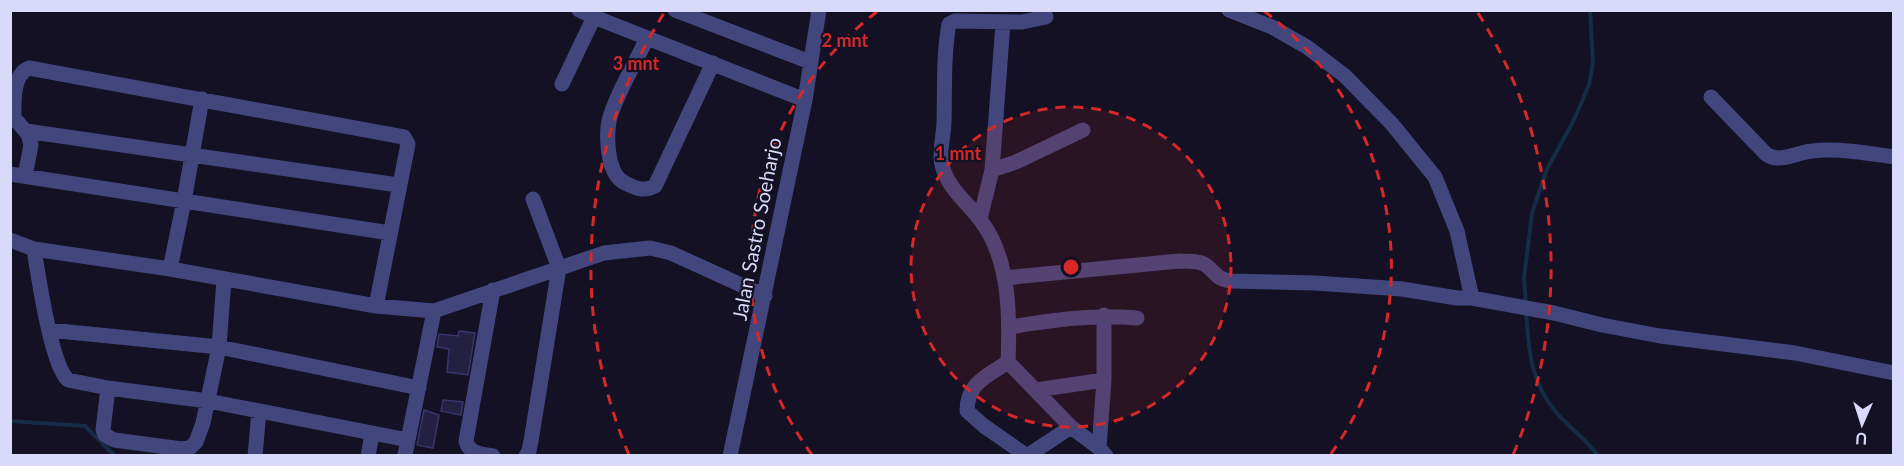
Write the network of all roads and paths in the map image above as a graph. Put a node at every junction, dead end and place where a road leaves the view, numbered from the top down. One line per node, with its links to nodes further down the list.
1 (579, 10): 6 (street)
2 (675, 10): 9 (street)
3 (819, 10): 9 (street, Jalan Sastro Soeharjo)
4 (1229, 10): 34 (street)
5 (1046, 16): 7 (street)
6 (594, 17): 8 (street); 11 (street)
7 (1003, 23): 19 (street); 24 (street)
8 (647, 38): 10 (street); 10 (street)
9 (810, 62): 14 (street, Jalan Sastro Soeharjo)
10 (713, 63): 14 (street)
11 (562, 84)
12 (1711, 98): 18 (street)
13 (202, 99): 16 (street); 17 (street); 21 (street)
14 (805, 100): 33 (street, Jalan Sastro Soeharjo)
15 (1083, 130): 19 (street)
16 (26, 131): 17 (street); 20 (street)
17 (191, 155): 21 (street); 23 (street)
18 (1893, 157)
19 (992, 170): 24 (street)
20 (18, 175): 23 (street)
21 (398, 186): 25 (street)
22 (533, 200): 28 (street)
23 (184, 201): 25 (street); 29 (street)
24 (980, 219): 30 (street)
25 (390, 233): 35 (street)
26 (10, 240): 27 (street)
27 (34, 249): 29 (street); 40 (street)
28 (559, 268): 32 (street); 33 (street); 57 (street)
29 (170, 269): 31 (street)
30 (1004, 278): 34 (street); 39 (street)
31 (224, 279): 35 (street); 41 (street)
32 (493, 290): 36 (street); 56 (street)
33 (765, 296): 58 (street, Jalan Sastro Soeharjo)
34 (1473, 298): 43 (street)
35 (376, 306): 36 (street)
36 (434, 311): 46 (street)
37 (1104, 315): 38 (street); 39 (street); 44 (street)
38 (1137, 318)
39 (1010, 327): 42 (street)
40 (49, 330): 41 (street); 45 (street)
41 (219, 347): 46 (street); 48 (street)
42 (1008, 362): 47 (street); 59 (street)
43 (1893, 373)
44 (1104, 380): 47 (street); 53 (street)
45 (108, 388): 48 (street); 48 (street)
46 (419, 388): 52 (street)
47 (1036, 390): 50 (street)
48 (208, 401): 49 (street)
49 (260, 411): 51 (street); 54 (street)
50 (1071, 426): 53 (street); 59 (street)
51 (372, 434): 52 (street); 55 (street)
52 (407, 447)
53 (1103, 452)
54 (255, 456)
55 (369, 456)
56 (494, 456)
57 (526, 456)
58 (730, 456)
59 (1027, 456)

